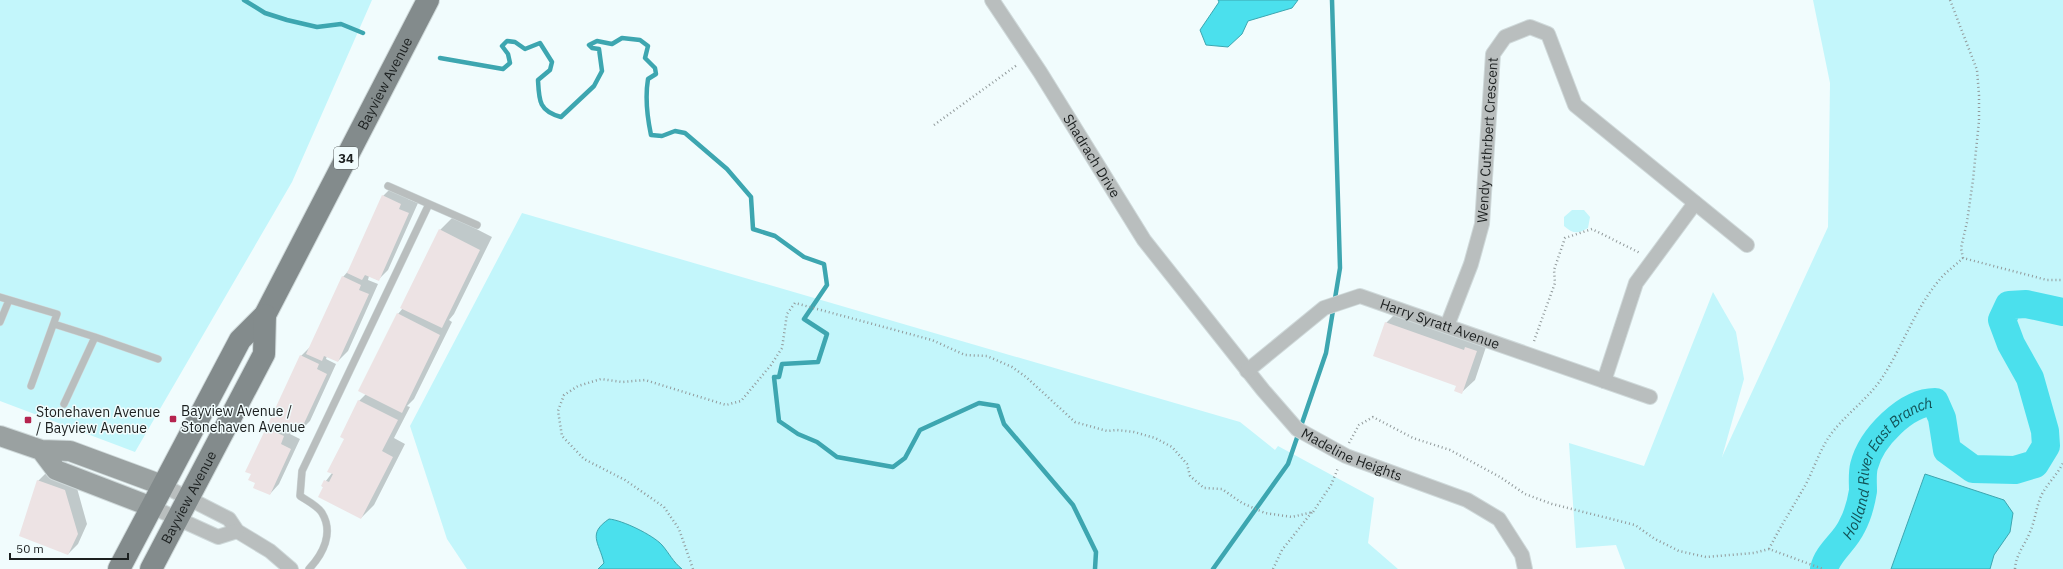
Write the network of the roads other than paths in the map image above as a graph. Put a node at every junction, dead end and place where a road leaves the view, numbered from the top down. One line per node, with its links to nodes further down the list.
1 (428, 0): 11 (main road, Bayview Avenue / 34)
2 (992, 0): 10 (street, Shadrach Drive)
3 (388, 186): 5 (lane)
4 (1695, 202): 7 (street, Wendy Cuthrbert Crescent); 14 (street, Wendy Cuthrbert Crescent); 18 (street)
5 (429, 204): 6 (lane); 32 (lane)
6 (477, 225)
7 (1747, 245)
8 (0, 297): 9 (lane)
9 (9, 300): 12 (lane); 13 (lane)
10 (1197, 307): 17 (street, Madeline Heights)
11 (265, 316): 24 (main road, Bayview Avenue / 34); 25 (main road, Bayview Avenue / 34)
12 (0, 322)
13 (54, 324): 15 (lane); 19 (lane)
14 (1447, 326): 17 (street, Harry Syratt Avenue); 18 (street, Harry Syratt Avenue)
15 (95, 337): 16 (lane); 21 (lane)
16 (158, 359)
17 (1247, 370): 33 (street, Madeline Heights)
18 (1604, 381): 20 (street, Harry Syratt Avenue)
19 (30, 386)
20 (1650, 397)
21 (64, 404)
22 (0, 436): 23 (street)
23 (42, 450): 24 (street); 26 (street)
24 (162, 486): 25 (street); 26 (main road, Bayview Avenue / 34)
25 (188, 498): 27 (main road, Bayview Avenue / 34); 28 (street)
26 (152, 507): 27 (street); 29 (main road, Bayview Avenue / 34)
27 (178, 519): 28 (street); 30 (main road, Bayview Avenue / 34)
28 (237, 532): 31 (street)
29 (119, 569)
30 (151, 569)
31 (291, 569)
32 (309, 569)
33 (1525, 569)

